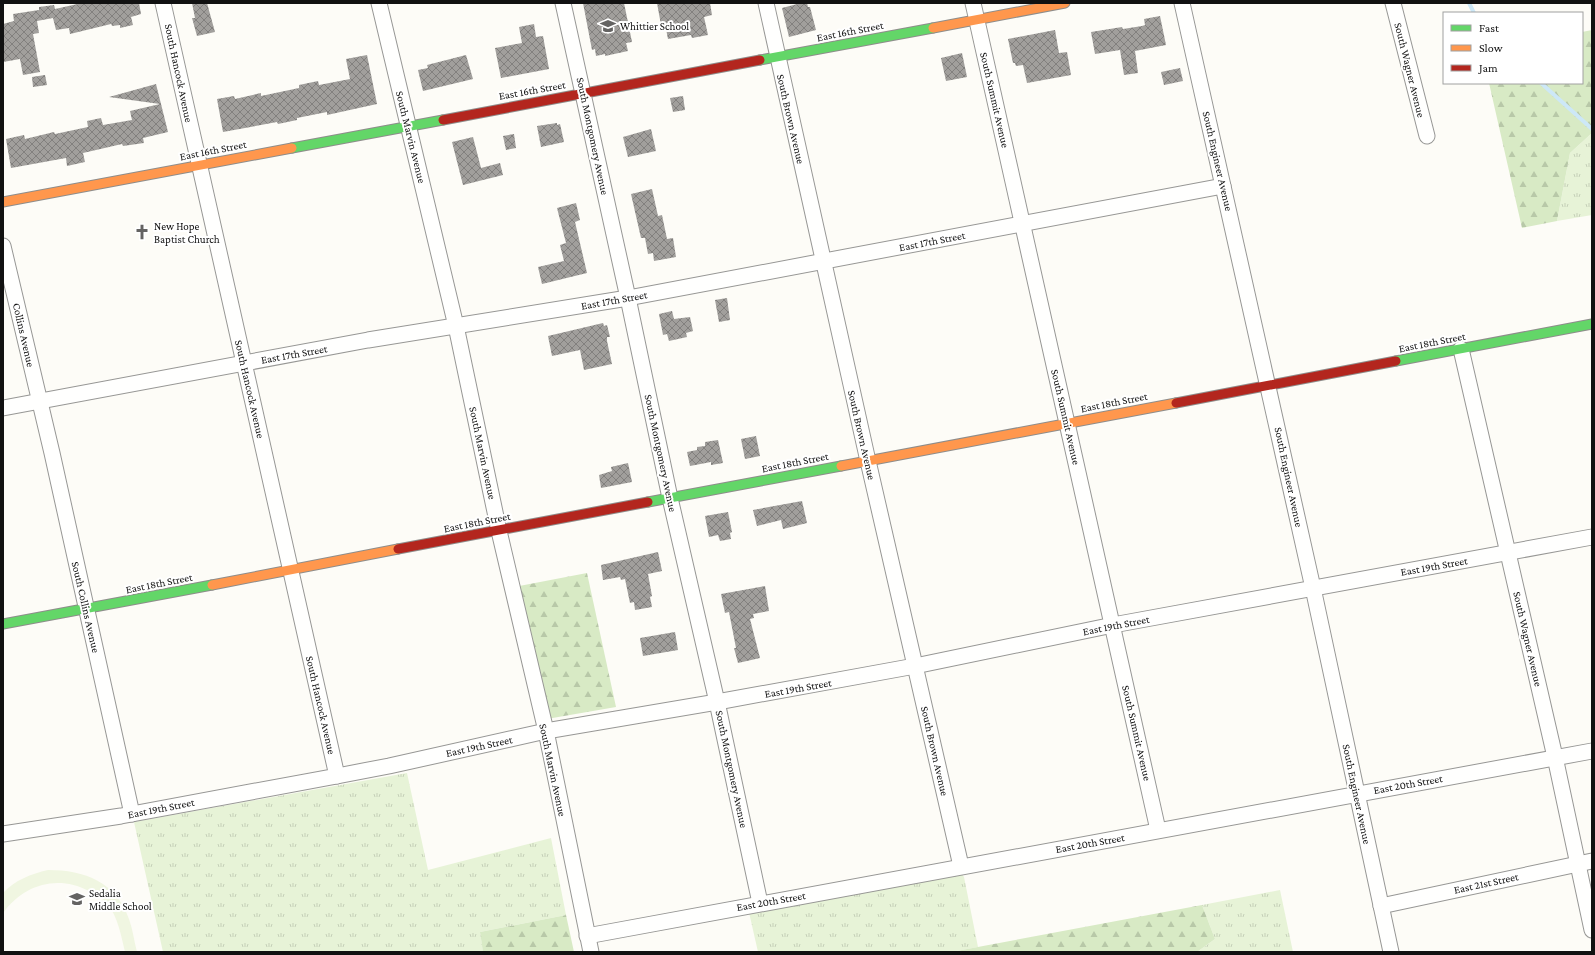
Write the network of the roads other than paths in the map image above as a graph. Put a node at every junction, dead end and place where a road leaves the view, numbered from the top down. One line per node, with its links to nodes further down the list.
1 (163, 3): 14 (street, South Hancock Avenue)
2 (379, 3): 12 (street, South Marvin Avenue)
3 (563, 3): 11 (street, South Montgomery Avenue)
4 (766, 3): 10 (street, South Brown Avenue)
5 (973, 3): 9 (street, South Summit Avenue)
6 (1065, 3): 9 (street, East 16th Street)
7 (1182, 3): 15 (street, South Engineer Avenue)
8 (1393, 3): 13 (street, South Wagner Avenue)
9 (977, 20): 10 (street, East 16th Street); 17 (street, South Summit Avenue)
10 (778, 57): 11 (street, East 16th Street); 19 (street, South Brown Avenue)
11 (584, 93): 12 (street, East 16th Street); 20 (street, South Montgomery Avenue)
12 (409, 126): 14 (street, East 16th Street); 22 (street, South Marvin Avenue)
13 (1427, 136)
14 (199, 165): 16 (street, East 16th Street); 24 (street, South Hancock Avenue)
15 (1223, 186): 17 (street, East 17th Street); 25 (street, South Engineer Avenue)
16 (3, 202)
17 (1023, 224): 19 (street, East 17th Street); 28 (street, South Summit Avenue)
18 (3, 246): 26 (street, Collins Avenue)
19 (823, 262): 20 (street, East 17th Street); 29 (street, South Brown Avenue)
20 (628, 298): 22 (street, East 17th Street); 30 (street, South Montgomery Avenue)
21 (1592, 324): 23 (street, East 18th Street)
22 (456, 326): 24 (street, East 17th Street); 31 (street, South Marvin Avenue)
23 (1461, 349): 25 (street, East 18th Street); 33 (street, South Wagner Avenue)
24 (244, 363): 26 (street, East 17th Street); 34 (street, South Hancock Avenue)
25 (1268, 385): 28 (street, East 18th Street); 35 (street, South Engineer Avenue)
26 (39, 401): 27 (street, East 17th Street); 36 (street, South Collins Avenue)
27 (3, 408)
28 (1067, 423): 29 (street, East 18th Street); 38 (street, South Summit Avenue)
29 (868, 461): 30 (street, East 18th Street); 39 (street, South Brown Avenue)
30 (670, 498): 31 (street, East 18th Street); 40 (street, South Montgomery Avenue)
31 (499, 530): 34 (street, East 18th Street); 41 (street, South Marvin Avenue)
32 (1592, 536): 33 (street, East 19th Street)
33 (1508, 552): 35 (street, East 19th Street); 43 (street, South Wagner Avenue)
34 (290, 570): 36 (street, East 18th Street); 44 (street, South Hancock Avenue)
35 (1313, 588): 38 (street, East 19th Street); 45 (street, South Engineer Avenue)
36 (87, 608): 37 (street, East 18th Street); 46 (street, South Collins Avenue)
37 (3, 624)
38 (1113, 625): 39 (street, East 19th Street); 47 (street, South Summit Avenue)
39 (915, 666): 40 (street, East 19th Street); 50 (street, South Brown Avenue)
40 (717, 702): 41 (street, East 19th Street); 51 (street, South Montgomery Avenue)
41 (546, 731): 44 (street, East 19th Street); 54 (street, South Marvin Avenue)
42 (1592, 750): 43 (street, East 20th Street)
43 (1555, 757): 45 (street, East 20th Street); 49 (street, South Wagner Avenue)
44 (337, 776): 46 (street, East 19th Street)
45 (1358, 794): 47 (street, East 20th Street); 52 (street, South Engineer Avenue)
46 (132, 814): 48 (street, East 19th Street)
47 (1158, 830): 50 (street, East 20th Street)
48 (3, 834)
49 (1585, 862): 52 (street, East 21st Street); 53 (street, South Wagner Avenue)
50 (961, 866): 51 (street, East 20th Street)
51 (760, 903): 54 (street, East 20th Street)
52 (1381, 906): 56 (street, South Engineer Avenue)
53 (1592, 930)
54 (587, 936): 55 (street, South Marvin Avenue)
55 (590, 952)
56 (1391, 952)

